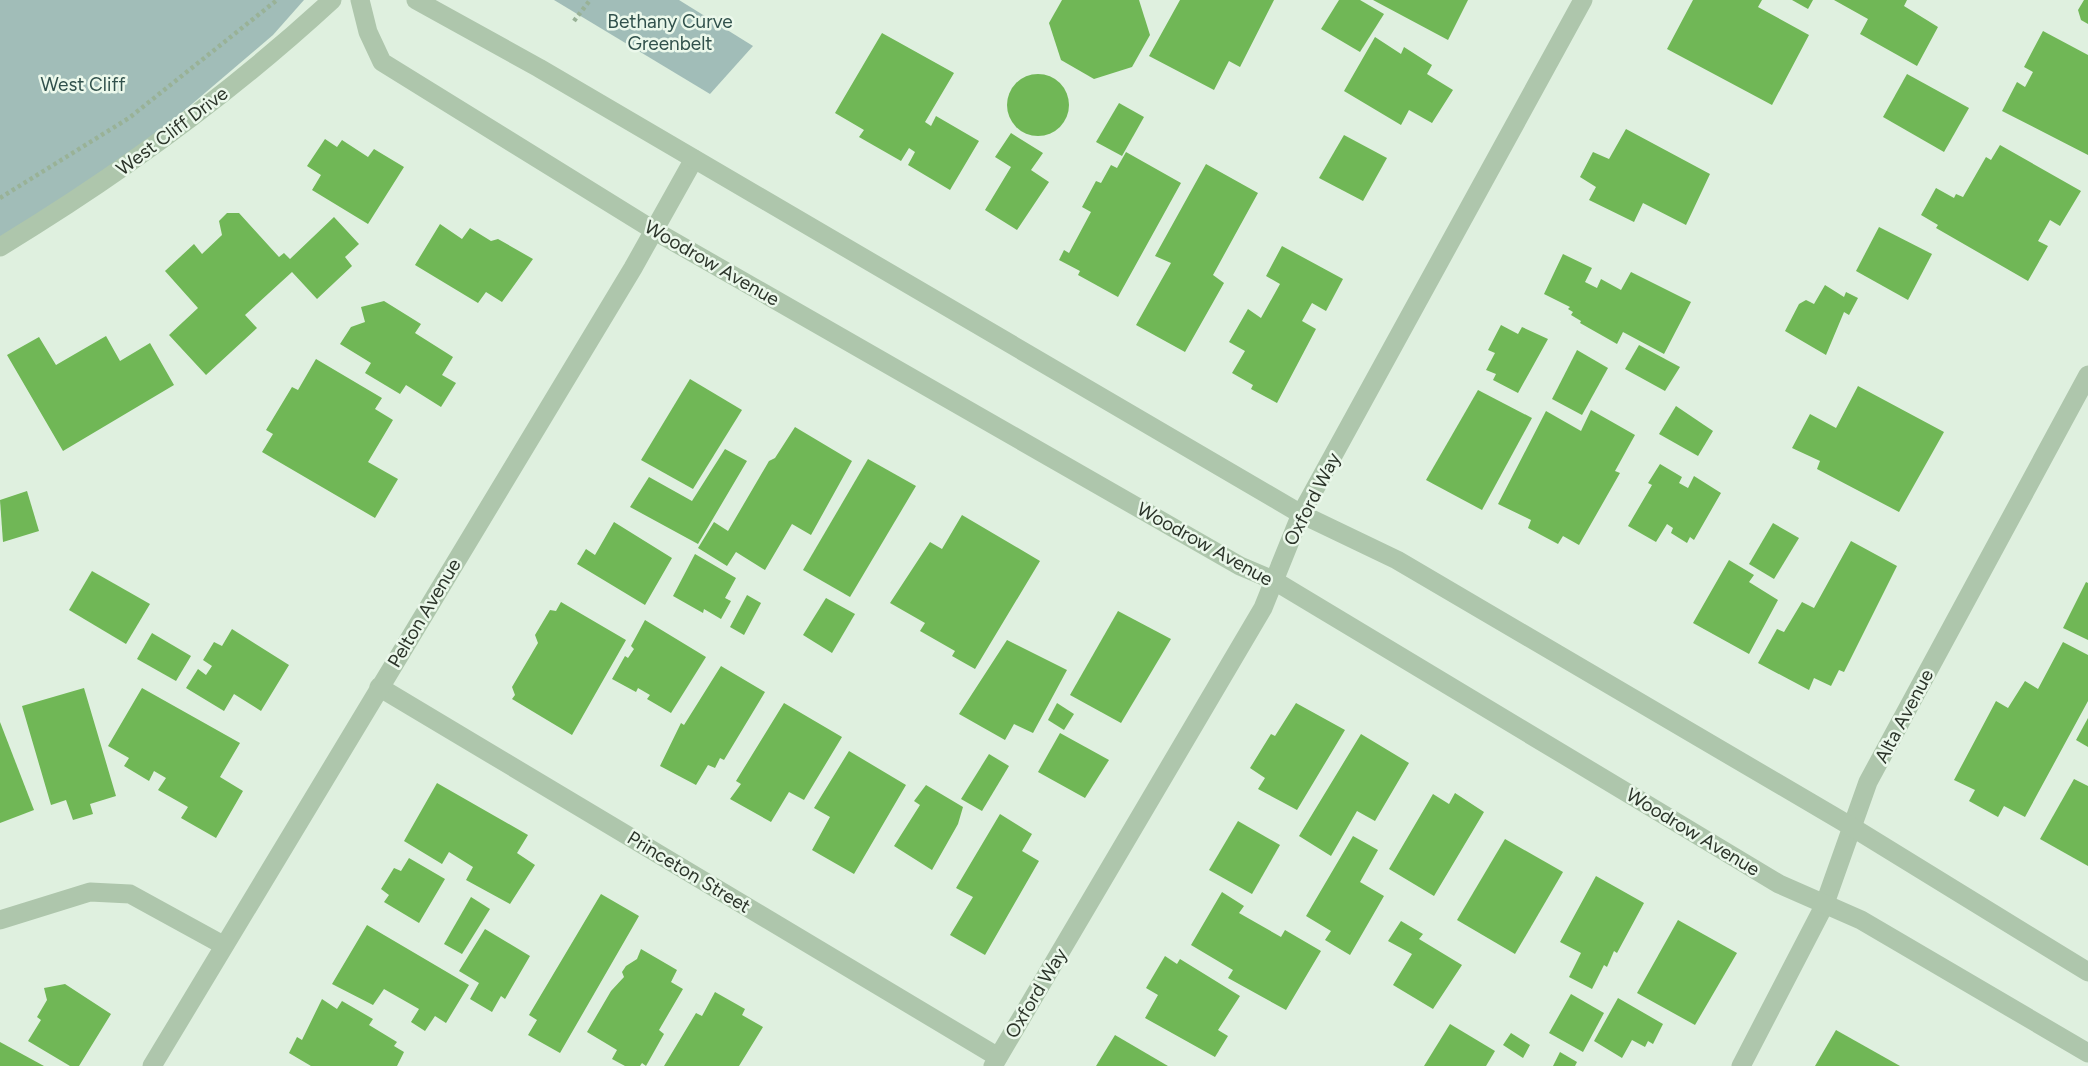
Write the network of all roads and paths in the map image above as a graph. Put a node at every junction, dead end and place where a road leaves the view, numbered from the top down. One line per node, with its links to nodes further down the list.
1 (277, 0): 9 (path)
2 (332, 0): 11 (street, West Cliff Drive)
3 (360, 0): 10 (street, Woodrow Avenue)
4 (416, 0): 8 (street)
5 (590, 0): 7 (path)
6 (1583, 0): 13 (street, Oxford Way)
7 (574, 21)
8 (694, 159): 10 (street, Pelton Avenue); 13 (street)
9 (0, 198)
10 (654, 231): 14 (street, Woodrow Avenue); 15 (street, Pelton Avenue)
11 (0, 247)
12 (2088, 375): 16 (street, Alta Avenue)
13 (1301, 514): 14 (street, Oxford Way); 16 (street)
14 (1273, 580): 17 (street, Woodrow Avenue); 22 (street, Oxford Way)
15 (379, 687): 19 (street, Pelton Avenue); 22 (street, Princeton Street)
16 (1852, 827): 17 (street, Alta Avenue); 20 (street)
17 (1824, 906): 21 (street, Woodrow Avenue); 24 (street, Alta Avenue)
18 (0, 920): 19 (street)
19 (223, 945): 23 (street, Pelton Avenue)
20 (2088, 972)
21 (2088, 1053)
22 (996, 1061)
23 (152, 1066)
24 (1741, 1066)

